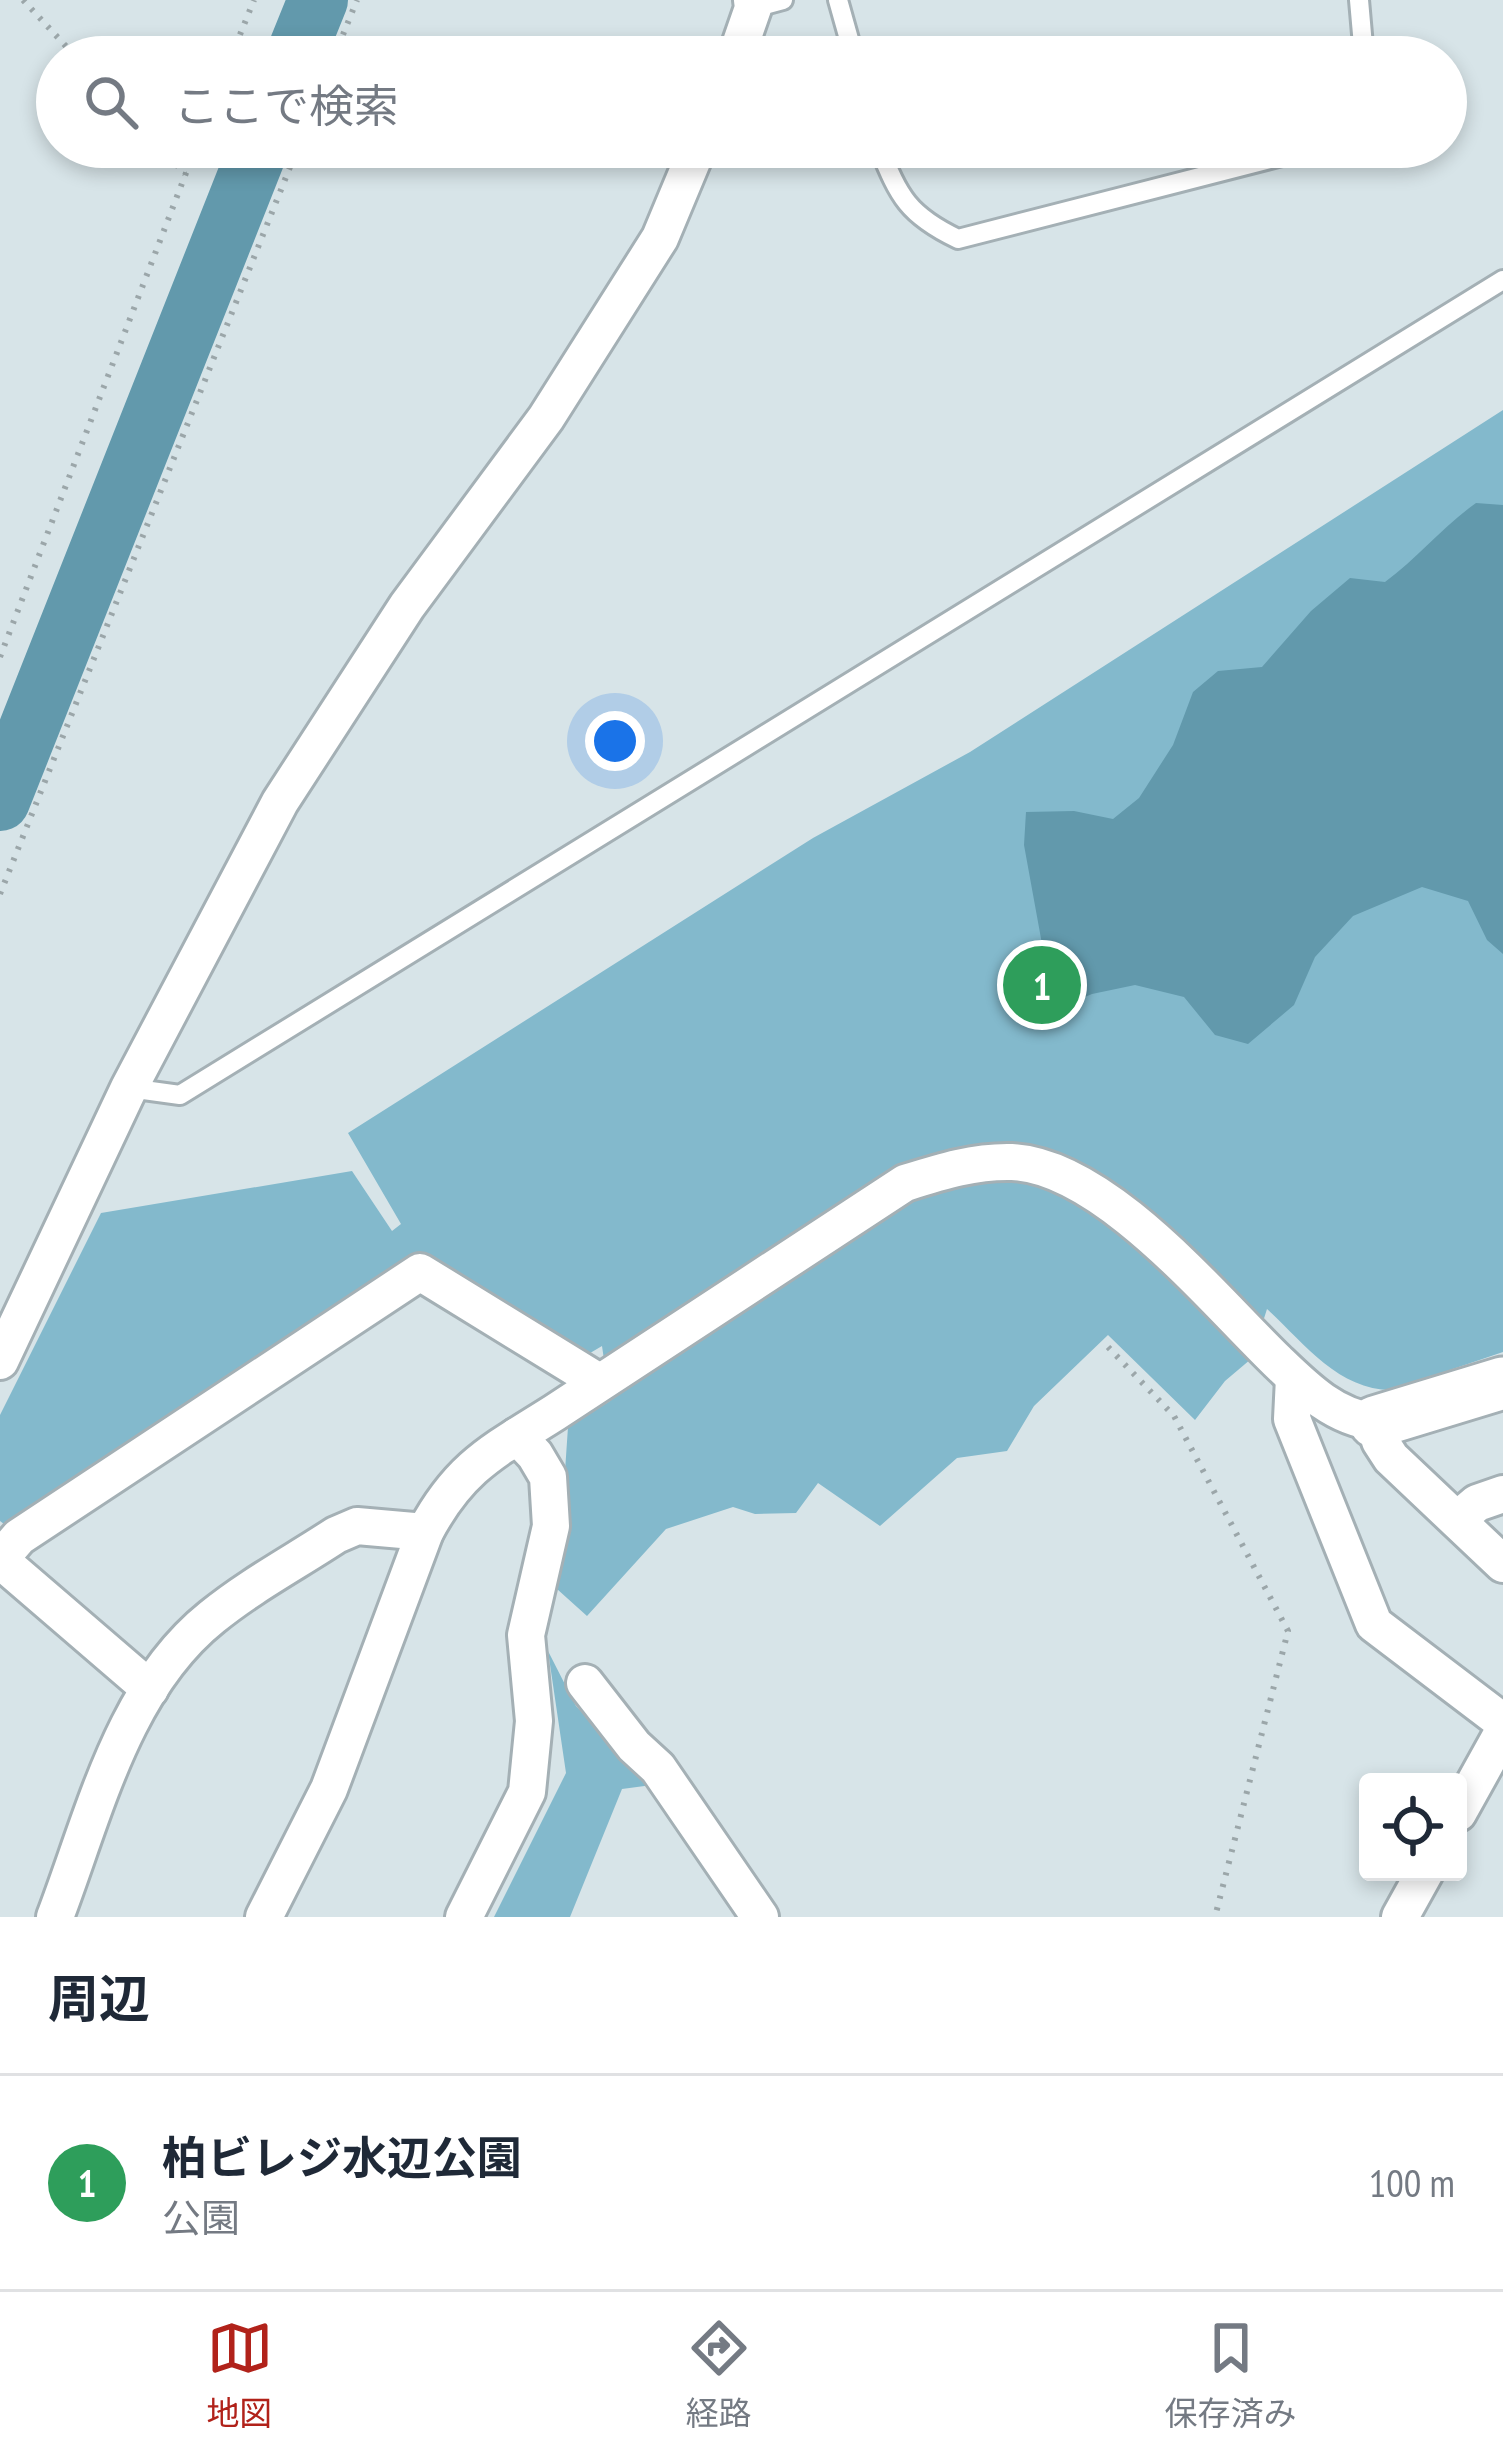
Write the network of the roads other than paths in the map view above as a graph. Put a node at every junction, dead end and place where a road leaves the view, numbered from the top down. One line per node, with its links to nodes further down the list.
1 (838, 0): 5 (lane)
2 (1359, 0): 6 (lane)
3 (762, 3): 4 (street)
4 (746, 36)
5 (848, 36)
6 (1362, 36)
7 (689, 168): 11 (street)
8 (888, 168): 9 (lane)
9 (1235, 168)
10 (1503, 280): 11 (lane)
11 (129, 1088): 12 (street)
12 (0, 1361)
13 (1294, 1378): 14 (street); 16 (street); 25 (street)
14 (598, 1382): 17 (street); 21 (street)
15 (1503, 1383): 16 (street)
16 (1375, 1422): 19 (street)
17 (517, 1436): 20 (street); 31 (street)
18 (1503, 1494): 19 (street)
19 (1456, 1520): 22 (street)
20 (425, 1532): 24 (street); 30 (street)
21 (0, 1560): 24 (street)
22 (1503, 1564)
23 (585, 1683): 32 (street)
24 (150, 1689): 29 (street)
25 (1503, 1722)
26 (1503, 1732): 27 (street)
27 (1467, 1797)
28 (1420, 1881): 33 (street)
29 (56, 1917)
30 (264, 1917)
31 (464, 1917)
32 (760, 1917)
33 (1400, 1917)

